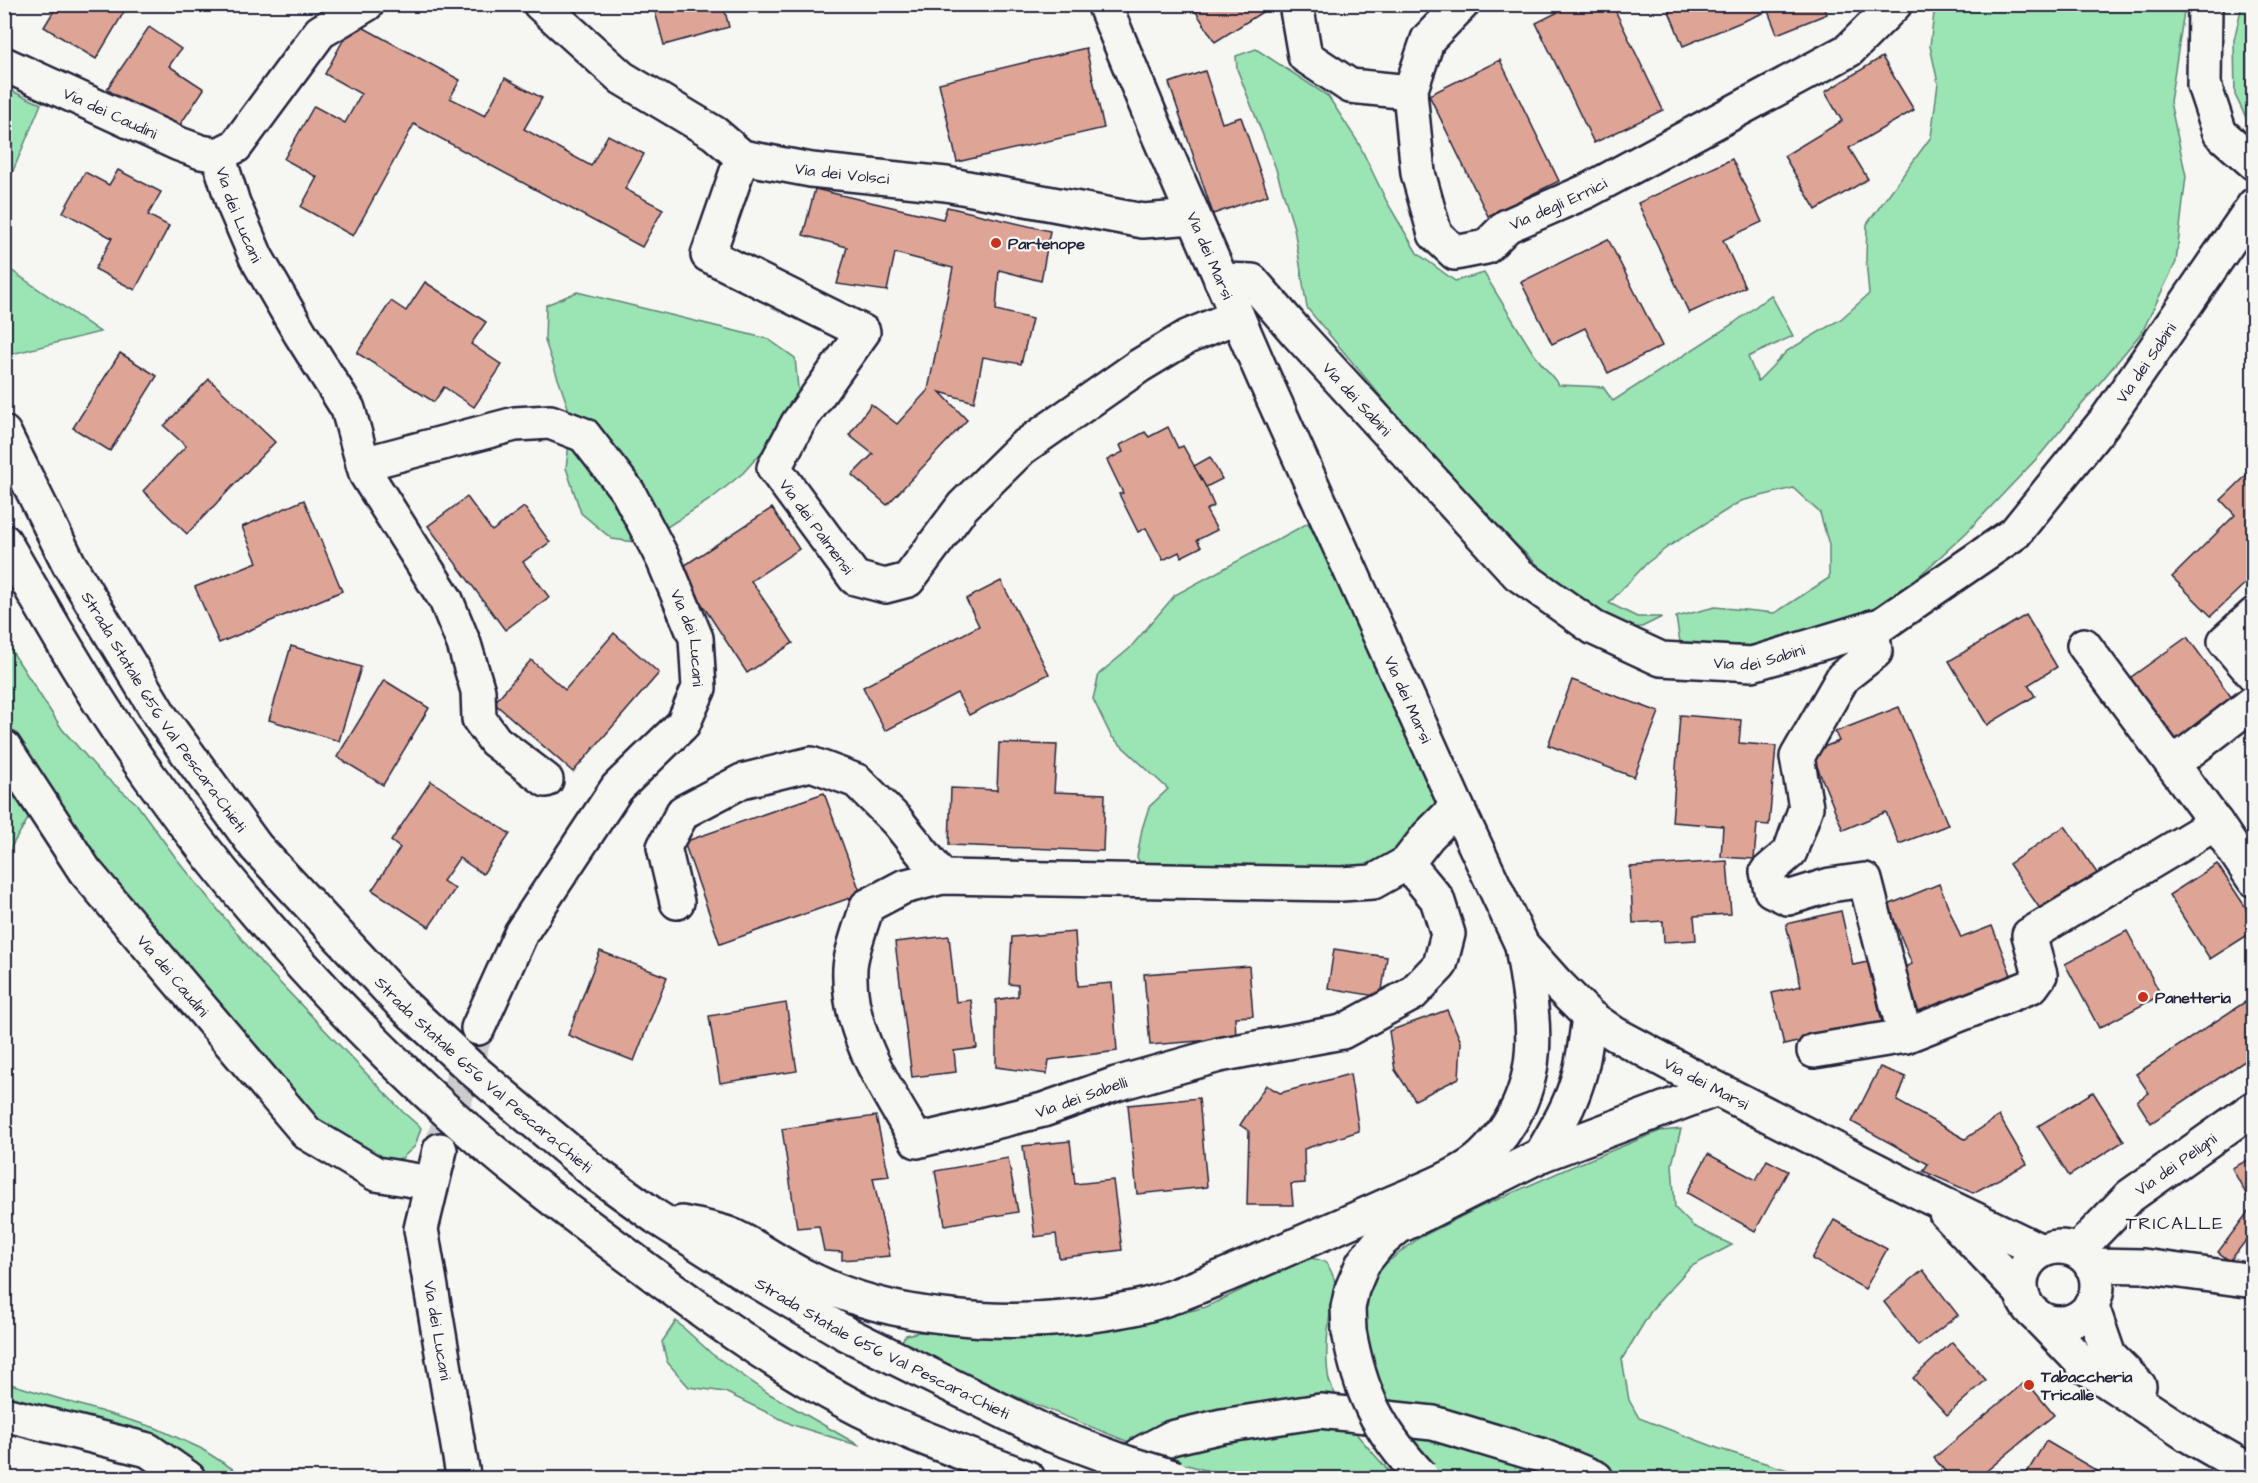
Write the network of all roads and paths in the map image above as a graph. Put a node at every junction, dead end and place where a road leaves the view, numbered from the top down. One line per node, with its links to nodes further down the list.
1 (368, 4): 10 (main road, Via dei Lucani)
2 (540, 4): 11 (main road, Via dei Volsci)
3 (1104, 4): 14 (main road, Via dei Marsi)
4 (1296, 4): 9 (main road)
5 (1462, 4): 9 (main road, Via degli Ernici)
6 (1895, 4): 9 (main road, Via degli Ernici)
7 (2205, 4): 12 (main road)
8 (4, 64): 10 (main road, Via dei Caudini)
9 (1410, 92)
10 (218, 155): 18 (main road, Via dei Lucani)
11 (742, 157): 14 (main road, Via dei Volsci); 16 (main road, Via dei Palmensi)
12 (2253, 163)
13 (2253, 205): 21 (main road, Via dei Sabini)
14 (1193, 217): 15 (main road, Via dei Marsi)
15 (1221, 280): 16 (main road, Via dei Marsi); 21 (main road, Via dei Sabini)
16 (1237, 316): 28 (main road, Via dei Marsi)
17 (4, 433): 45 (main road, Strada Statale 656 Val Pescara-Chieti)
18 (363, 464): 27 (main road, Via dei Lucani); 36 (main road, Via dei Lucani)
19 (4, 541): 58 (main road)
20 (2253, 615): 23 (main road)
21 (1872, 627): 37 (main road)
22 (2084, 645): 26 (main road)
23 (2253, 675)
24 (2253, 702): 26 (main road)
25 (4, 747): 43 (main road, Via dei Caudini)
26 (2173, 764): 29 (main road)
27 (546, 780)
28 (1457, 807): 30 (main road, Via dei Sabelli); 34 (main road, Via dei Marsi)
29 (2216, 823): 32 (main road); 37 (main road)
30 (1407, 863): 31 (main road, Via dei Sabelli); 31 (main road, Via dei Sabelli)
31 (942, 877): 33 (main road)
32 (2253, 880)
33 (678, 902)
34 (1522, 945): 35 (main road, Via dei Marsi); 45 (main road)
35 (1589, 1016): 39 (main road, Via dei Marsi); 42 (main road)
36 (478, 1028)
37 (1905, 1036): 38 (main road)
38 (1814, 1051)
39 (1716, 1089): 42 (main road); 44 (main road, Via dei Marsi)
40 (2253, 1108): 47 (main road, Via dei Peligni)
41 (440, 1150): 43 (main road, Via dei Lucani)
42 (1541, 1155): 55 (main road, bridge)
43 (431, 1183): 57 (main road, Via dei Lucani)
44 (1933, 1199): 46 (main road, Via dei Marsi); 49 (main road, Via dei Marsi)
45 (656, 1217): 60 (main road, Strada Statale 656 Val Pescara-Chieti, bridge)
46 (2041, 1251): 47 (main road); 49 (main road)
47 (2084, 1258): 48 (main road); 50 (main road)
48 (2253, 1281)
49 (2028, 1304): 50 (main road); 52 (main road, Via dei Marsi)
50 (2091, 1304): 52 (main road, Via dei Marsi)
51 (4, 1414): 56 (main road)
52 (2188, 1435): 53 (main road, Via dei Marsi); 54 (main road, Via dei Marsi)
53 (2253, 1452)
54 (2253, 1473)
55 (1422, 1477)
56 (188, 1479)
57 (461, 1479)
58 (1028, 1479)
59 (1115, 1479): 61 (main road)
60 (1176, 1479)
61 (1596, 1479)

